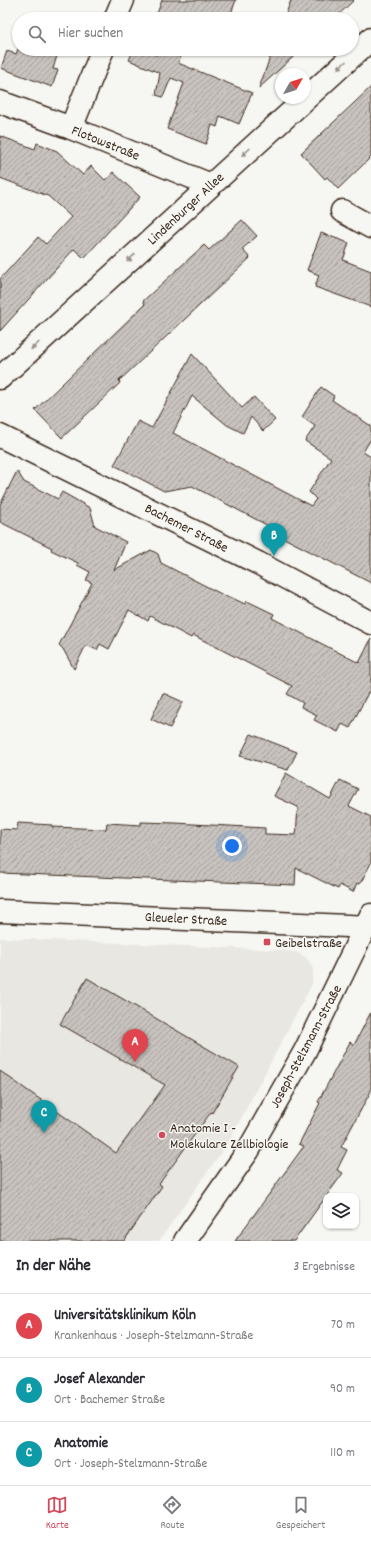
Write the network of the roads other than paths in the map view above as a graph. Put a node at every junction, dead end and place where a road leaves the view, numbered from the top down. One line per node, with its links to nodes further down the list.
1 (123, 0): 2 (street)
2 (118, 12)
3 (371, 39): 4 (street, Lindenburger Allee, one-way to 4)
4 (359, 50)
5 (100, 56): 8 (street)
6 (352, 56): 9 (street, Lindenburger Allee, one-way to 9)
7 (0, 102): 8 (street, Flotowstraße)
8 (71, 128): 9 (street, Flotowstraße)
9 (211, 185): 12 (street, Lindenburger Allee, one-way to 12)
10 (342, 211): 11 (street)
11 (371, 227)
12 (0, 378)
13 (0, 436): 14 (street, Bachemer Straße)
14 (371, 623)
15 (0, 911): 16 (street, Gleueler Straße)
16 (369, 923): 17 (street, Joseph-Stelzmann-Straße)
17 (185, 1241)

